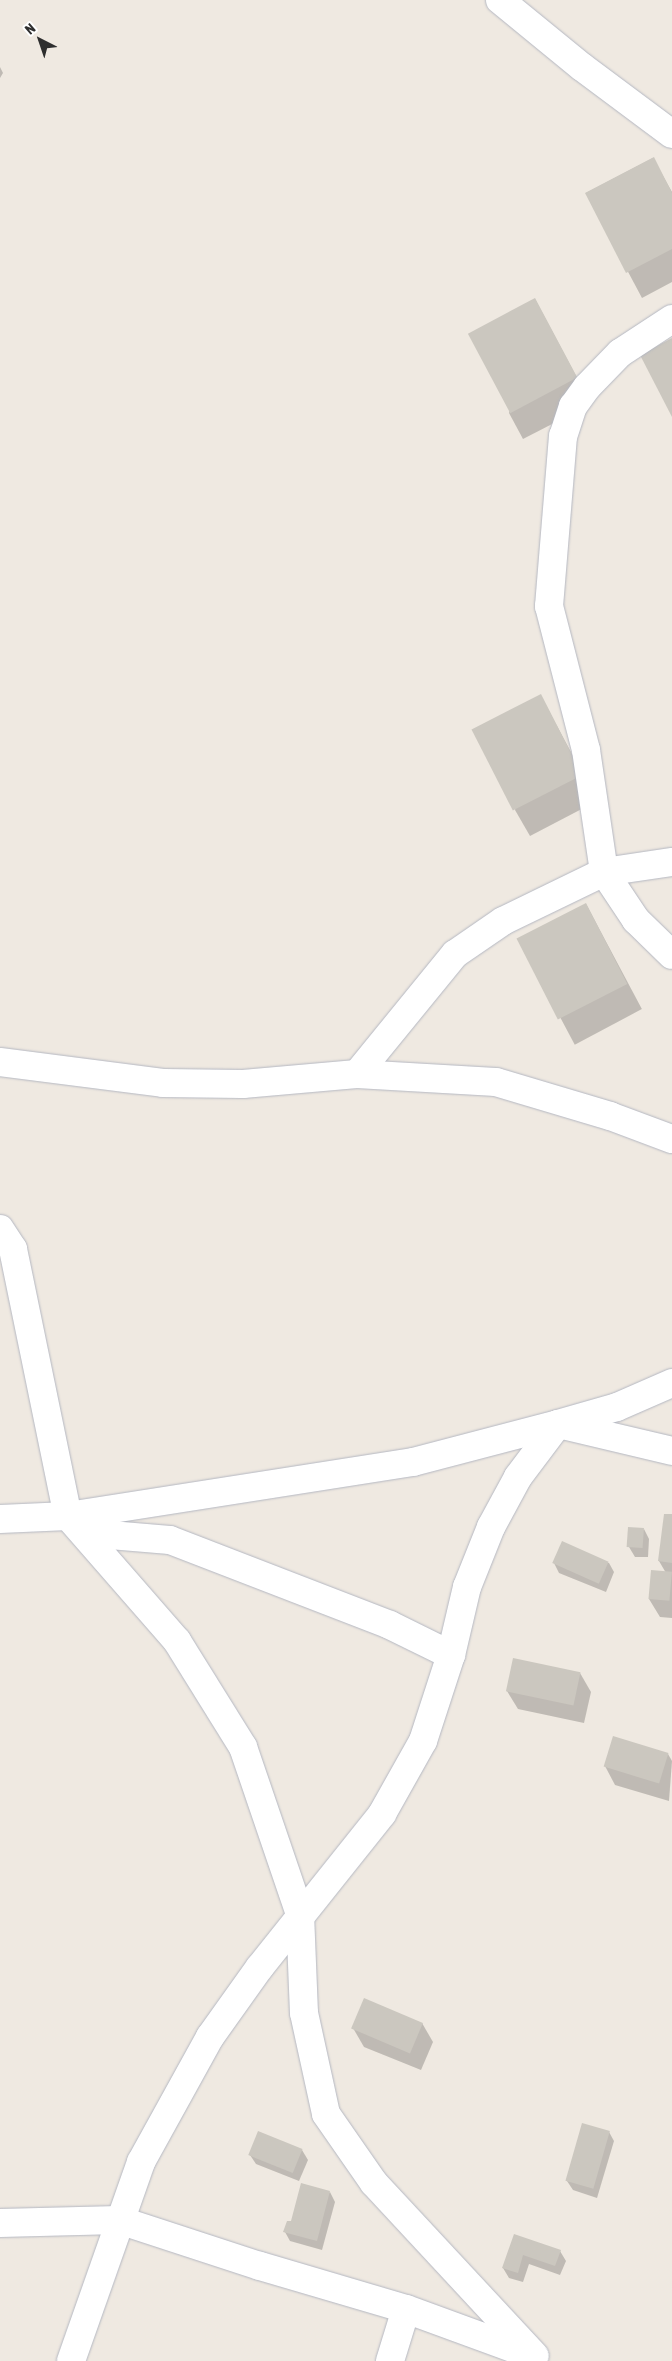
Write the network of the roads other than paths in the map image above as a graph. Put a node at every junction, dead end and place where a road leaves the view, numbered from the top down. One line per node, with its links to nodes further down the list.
1 (500, 0): 2 (street)
2 (672, 134)
3 (672, 319): 5 (street)
4 (672, 862): 5 (street)
5 (604, 872): 6 (street); 8 (street)
6 (672, 956)
7 (0, 1062): 8 (street)
8 (357, 1074): 9 (street)
9 (672, 1139)
10 (0, 1229): 15 (street)
11 (672, 1382): 12 (street)
12 (558, 1424): 13 (street); 15 (street); 16 (street)
13 (672, 1451)
14 (0, 1519): 15 (street)
15 (77, 1524): 16 (street); 17 (street)
16 (451, 1655): 17 (street)
17 (300, 1914): 18 (street); 21 (street)
18 (119, 2220): 19 (street); 20 (street); 22 (street)
19 (0, 2223)
20 (406, 2309): 21 (street); 23 (street)
21 (541, 2359)
22 (71, 2361)
23 (390, 2361)

